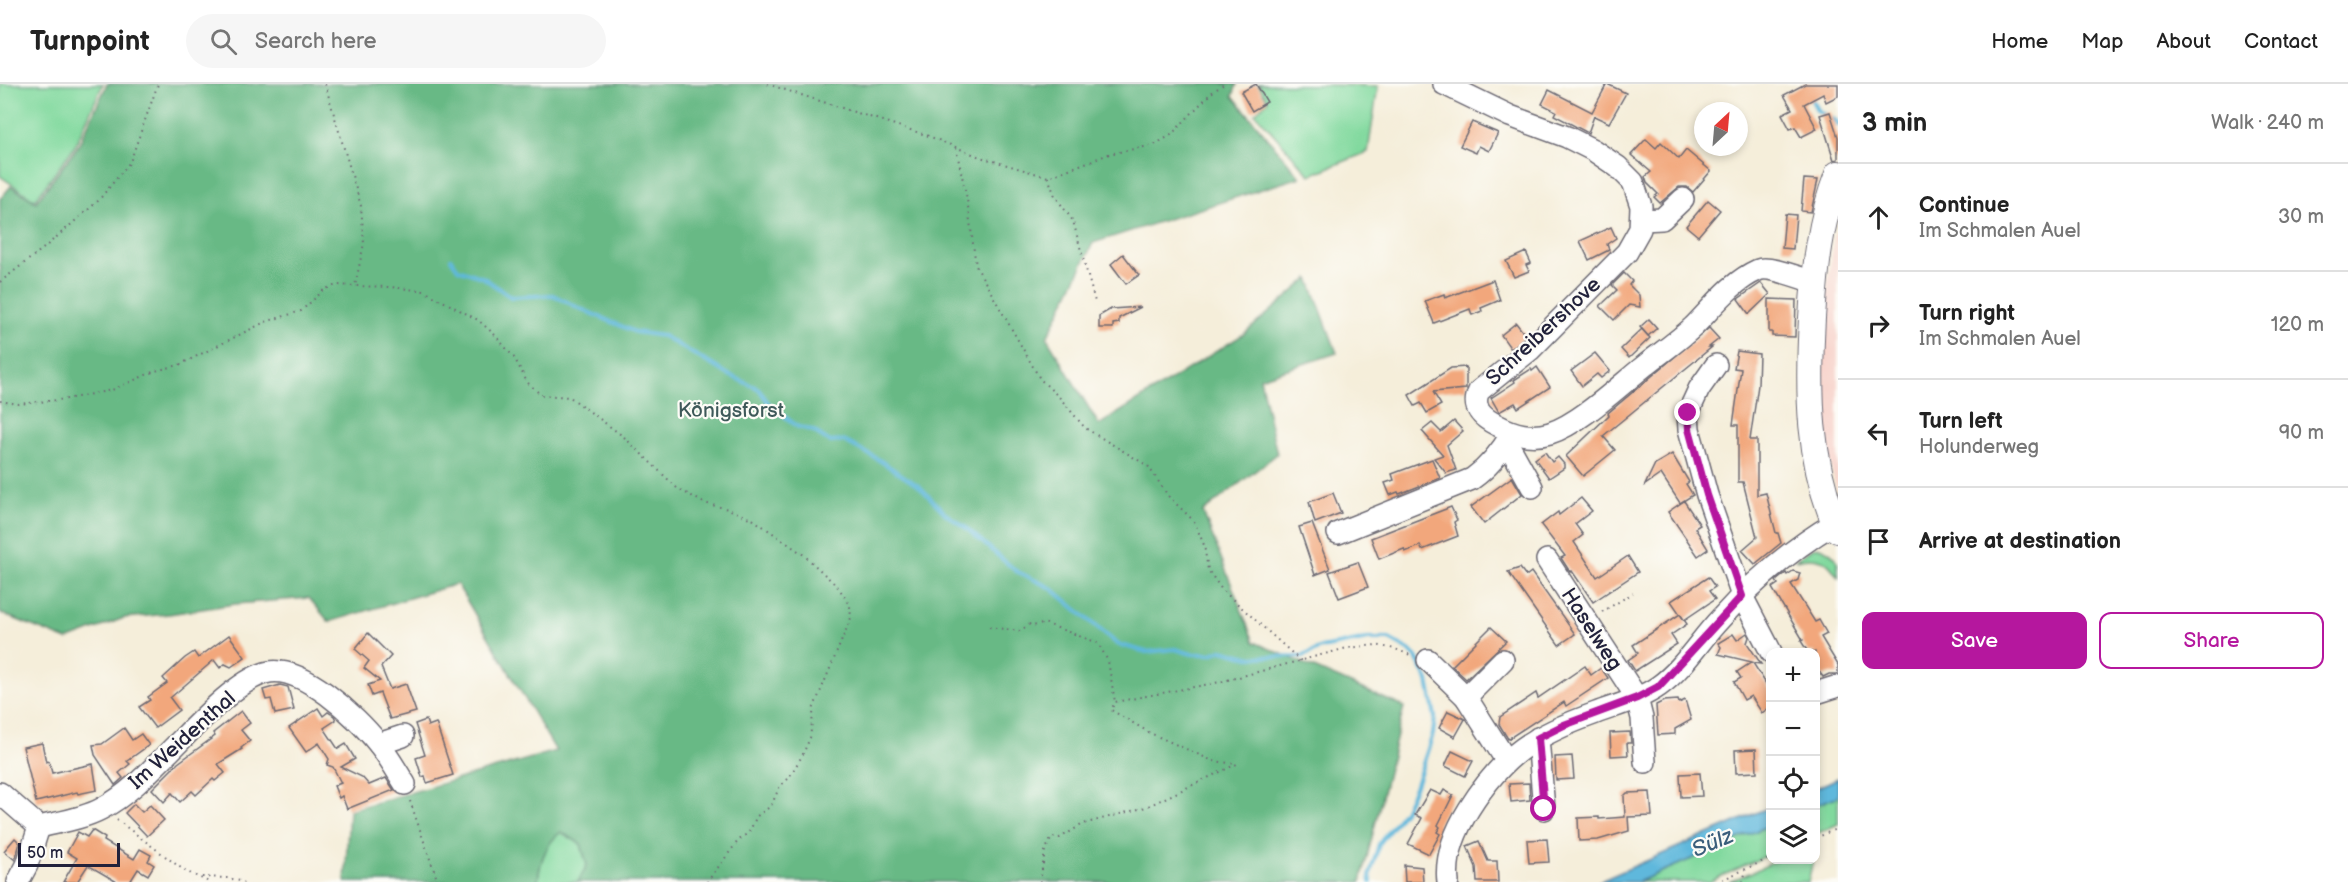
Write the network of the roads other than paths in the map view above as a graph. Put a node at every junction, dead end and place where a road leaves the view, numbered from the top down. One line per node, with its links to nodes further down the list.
1 (1444, 84): 4 (street)
2 (1837, 179): 5 (main road)
3 (1683, 200): 4 (street)
4 (1642, 220): 7 (street, Schreibershove)
5 (1815, 282): 7 (street, Schreibershove); 9 (main road)
6 (1716, 365): 12 (street)
7 (1509, 437): 8 (street); 10 (street)
8 (1532, 487)
9 (1836, 526): 12 (street)
10 (1338, 533)
11 (1547, 560): 19 (street, Haselweg)
12 (1742, 596): 13 (street); 19 (street)
13 (1769, 648)
14 (1428, 660): 18 (street)
15 (1503, 660): 18 (street)
16 (1838, 686): 17 (street)
17 (1820, 691)
18 (1466, 697): 23 (street)
19 (1637, 698): 21 (street); 24 (street)
20 (403, 736): 22 (street)
21 (1538, 738): 23 (street); 27 (street)
22 (379, 744): 25 (street, Im Weidenthal); 28 (street, Im Weidenthal)
23 (1506, 760): 30 (street)
24 (1645, 762)
25 (405, 784)
26 (0, 793): 28 (street)
27 (1544, 809)
28 (39, 827): 29 (street)
29 (18, 882)
30 (1448, 882)

